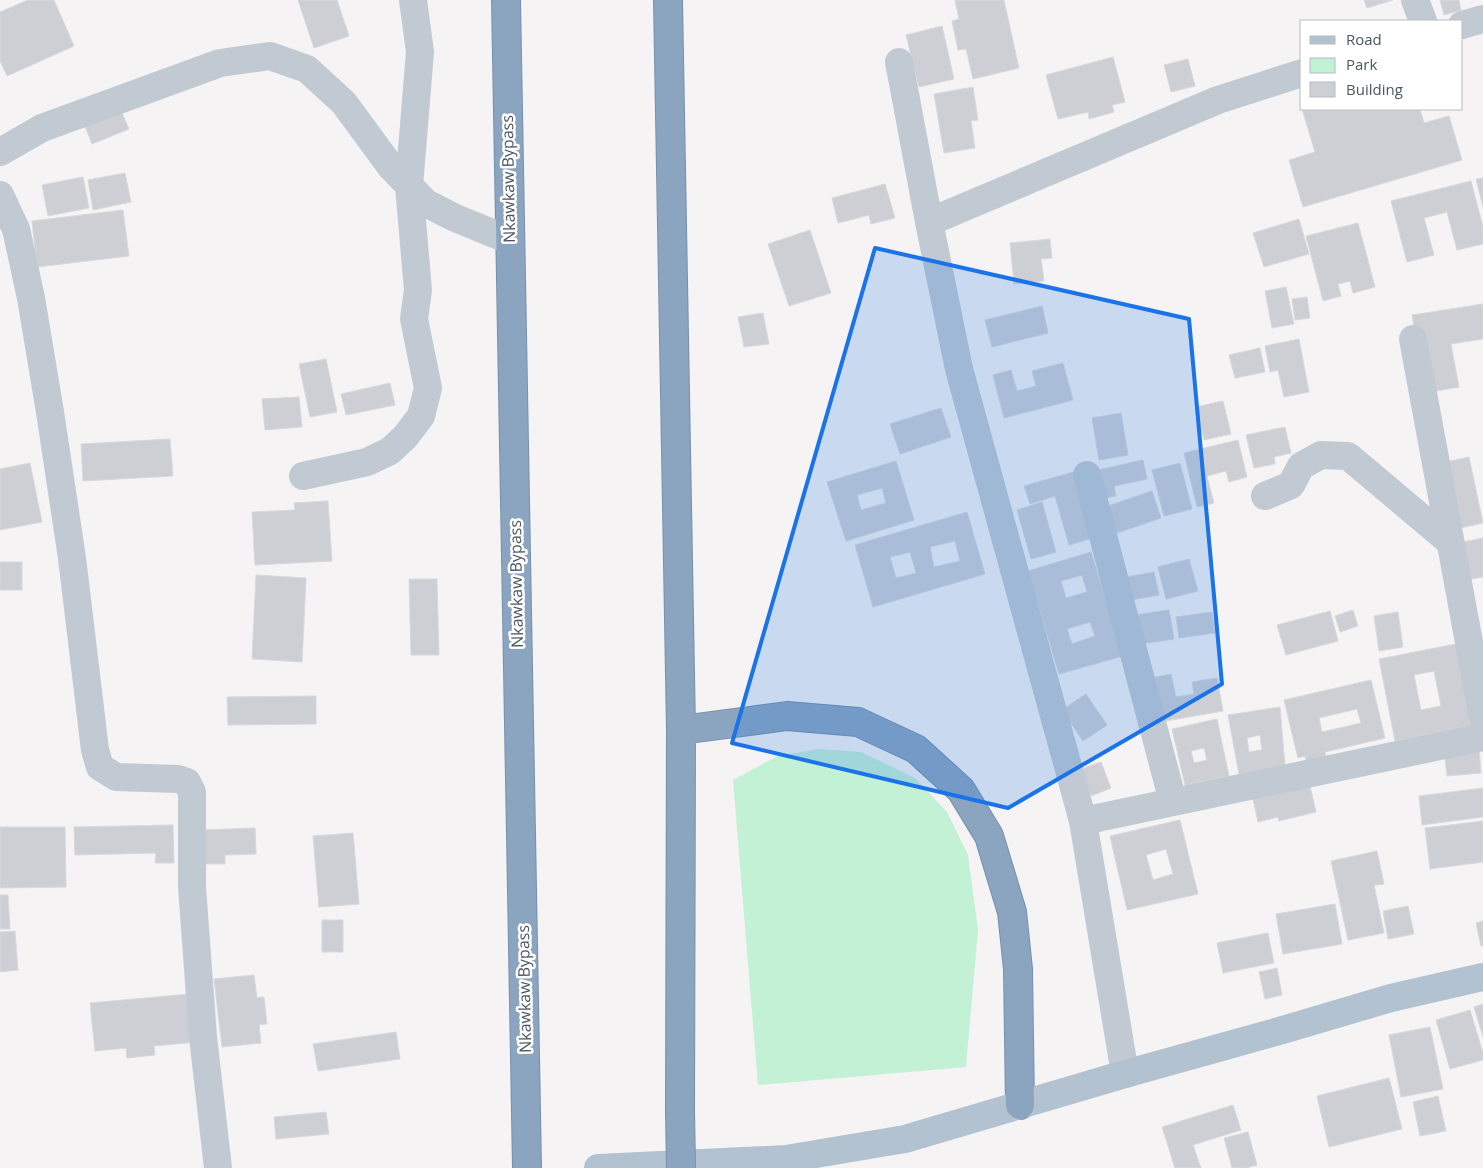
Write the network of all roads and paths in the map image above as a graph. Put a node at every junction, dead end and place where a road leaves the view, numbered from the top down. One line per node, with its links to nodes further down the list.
1 (414, 0): 11 (street)
2 (506, 0): 14 (highway, Nkawkaw Bypass)
3 (668, 0): 21 (highway)
4 (1415, 0): 6 (street)
5 (1483, 19): 7 (street)
6 (1423, 20)
7 (1463, 25)
8 (899, 62): 13 (street)
9 (1300, 74): 13 (street)
10 (0, 152): 11 (street)
11 (408, 186): 14 (street); 17 (street)
12 (0, 195): 28 (street)
13 (929, 222): 24 (street)
14 (509, 240): 29 (highway, Nkawkaw Bypass)
15 (1413, 338): 19 (street)
16 (1087, 475): 23 (street)
17 (303, 476)
18 (1265, 496): 19 (street)
19 (1450, 541): 20 (street)
20 (1483, 718)
21 (681, 730): 27 (highway); 31 (highway, bridge)
22 (1483, 737): 23 (street)
23 (1173, 802): 24 (street)
24 (1083, 821): 26 (street)
25 (1483, 977): 26 (main road)
26 (1125, 1074): 27 (main road)
27 (1020, 1105): 30 (main road)
28 (218, 1168)
29 (527, 1168)
30 (598, 1168)
31 (681, 1168)

